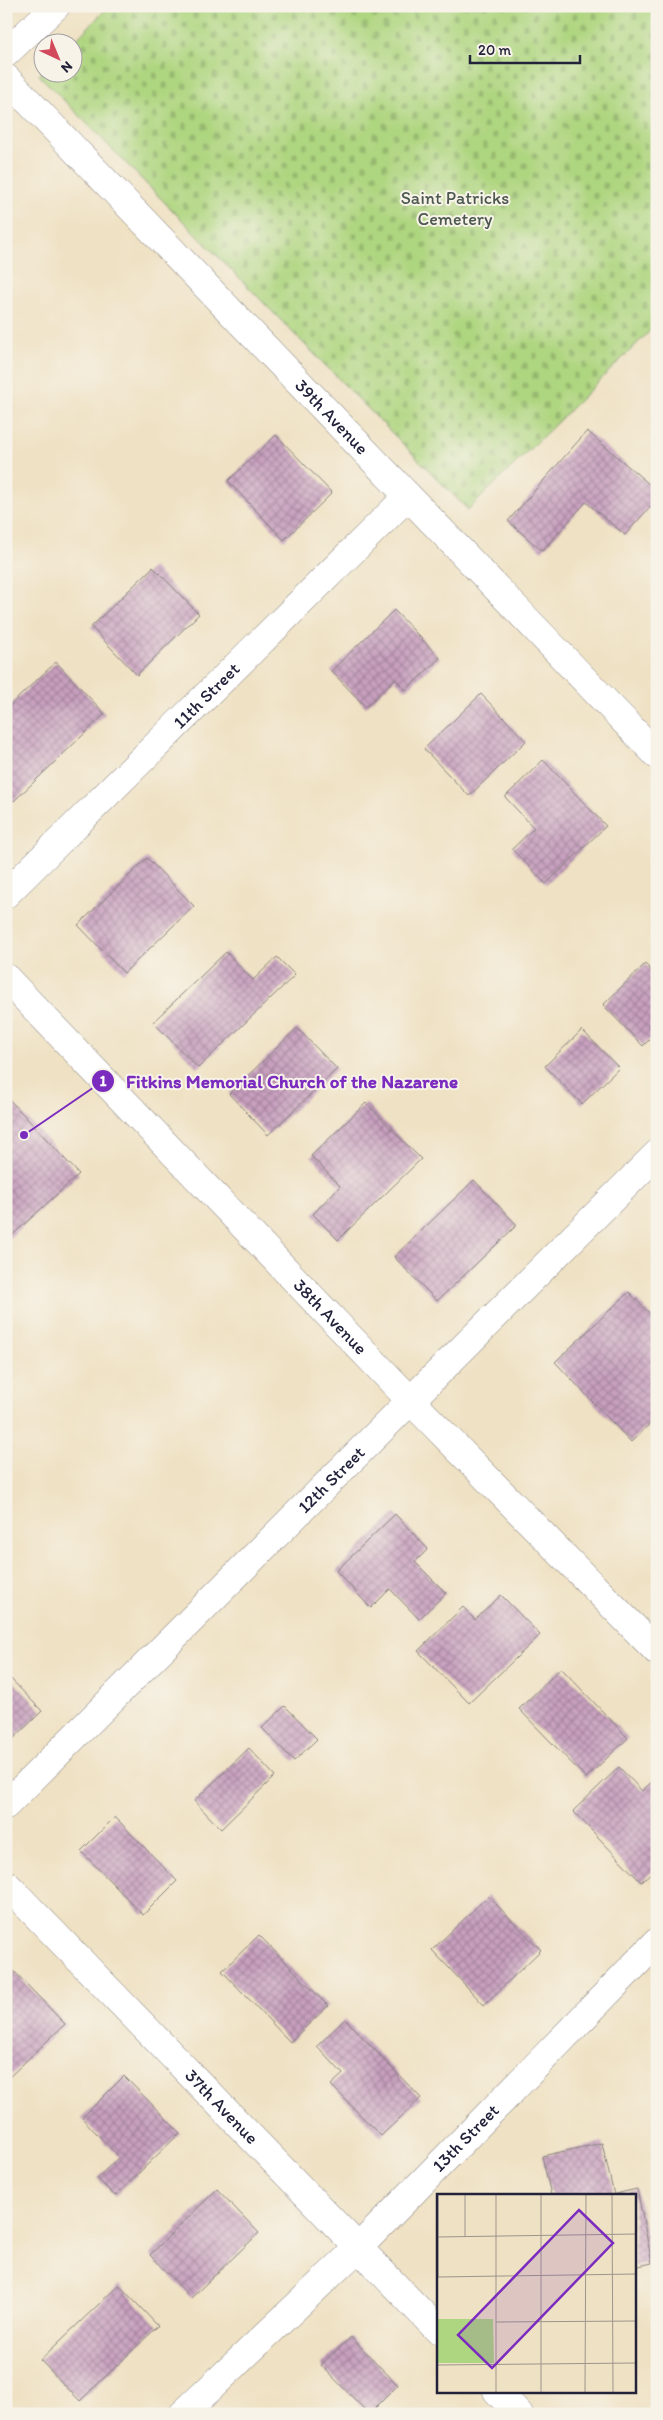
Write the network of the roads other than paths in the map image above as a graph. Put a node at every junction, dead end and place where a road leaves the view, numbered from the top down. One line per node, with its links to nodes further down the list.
1 (56, 6): 2 (street)
2 (6, 53)
3 (6, 78): 4 (street, 39th Avenue)
4 (408, 496): 5 (street, 39th Avenue); 6 (street, 11th Street)
5 (657, 754)
6 (6, 894)
7 (6, 978): 9 (street, 38th Avenue)
8 (657, 1154): 9 (street, 12th Street)
9 (411, 1401): 10 (street, 38th Avenue); 11 (street, 12th Street)
10 (657, 1652)
11 (6, 1805)
12 (6, 1884): 14 (street, 37th Avenue)
13 (657, 1942): 14 (street, 13th Street)
14 (359, 2247): 15 (street, 37th Avenue); 17 (street, 13th Street)
15 (437, 2329)
16 (498, 2392): 18 (street)
17 (183, 2414)
18 (518, 2414)

